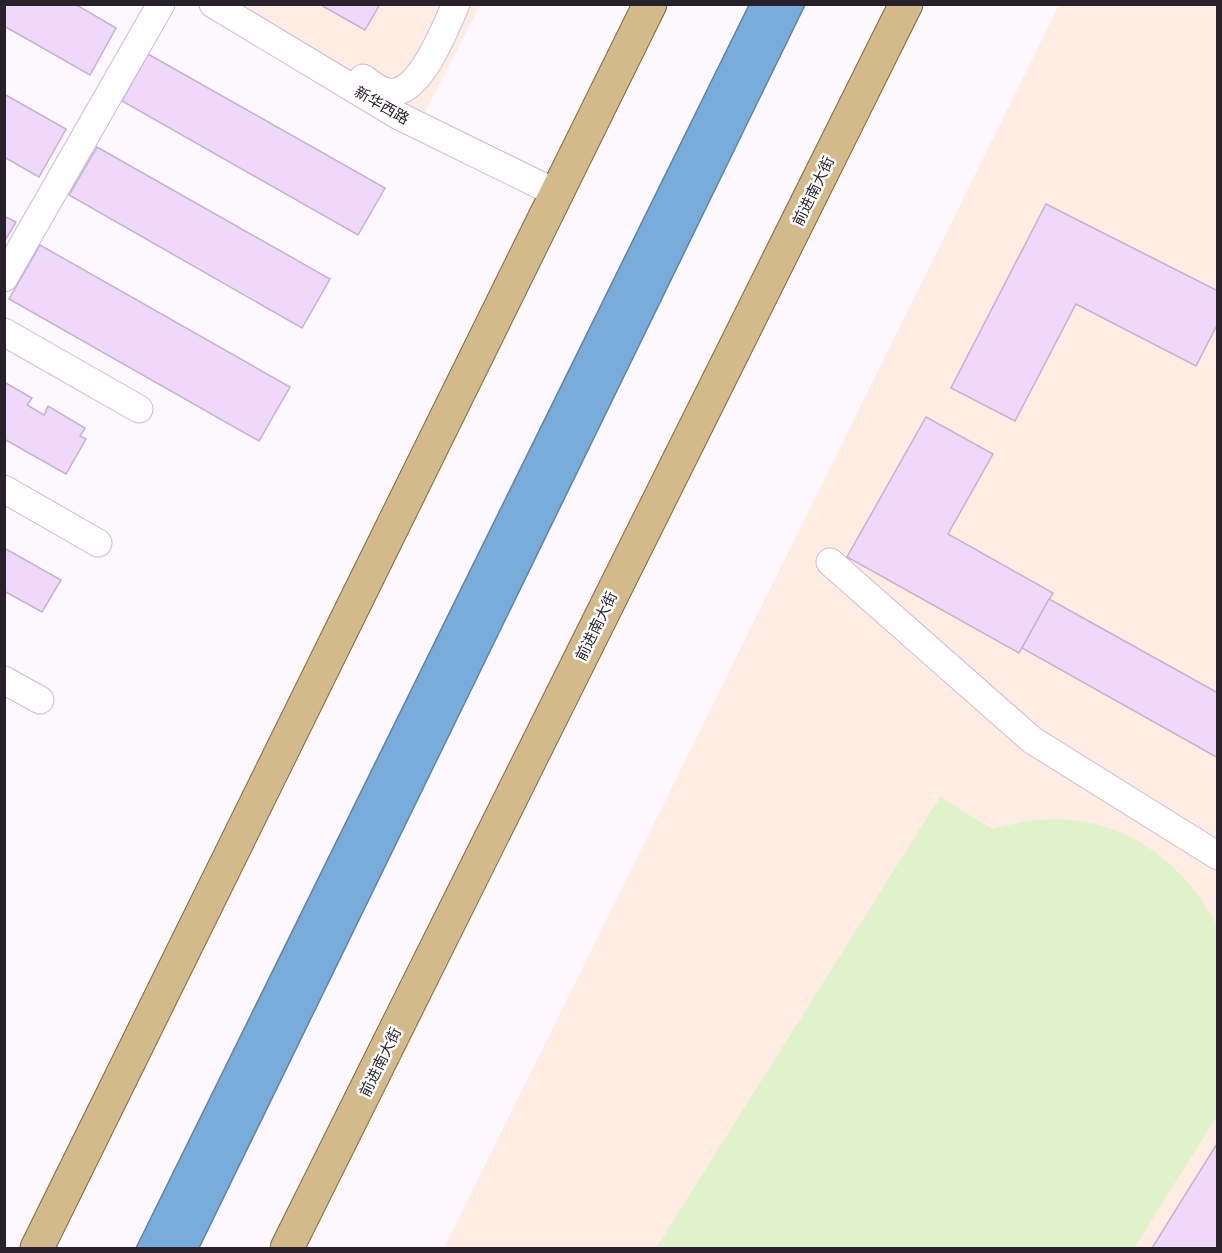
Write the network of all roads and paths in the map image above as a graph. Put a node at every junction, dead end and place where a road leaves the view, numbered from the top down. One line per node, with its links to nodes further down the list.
1 (161, 4): 8 (street)
2 (213, 4): 7 (street, 新华西路)
3 (239, 4): 4 (street)
4 (456, 4)
5 (651, 4): 7 (main road)
6 (906, 4): 18 (main road, 前进南大街)
7 (558, 194): 17 (main road)
8 (4, 278)
9 (4, 332): 10 (street)
10 (139, 409)
11 (4, 489): 12 (street)
12 (98, 543)
13 (830, 562): 16 (street)
14 (4, 680): 15 (street)
15 (40, 700)
16 (1218, 856)
17 (37, 1248)
18 (287, 1248)

